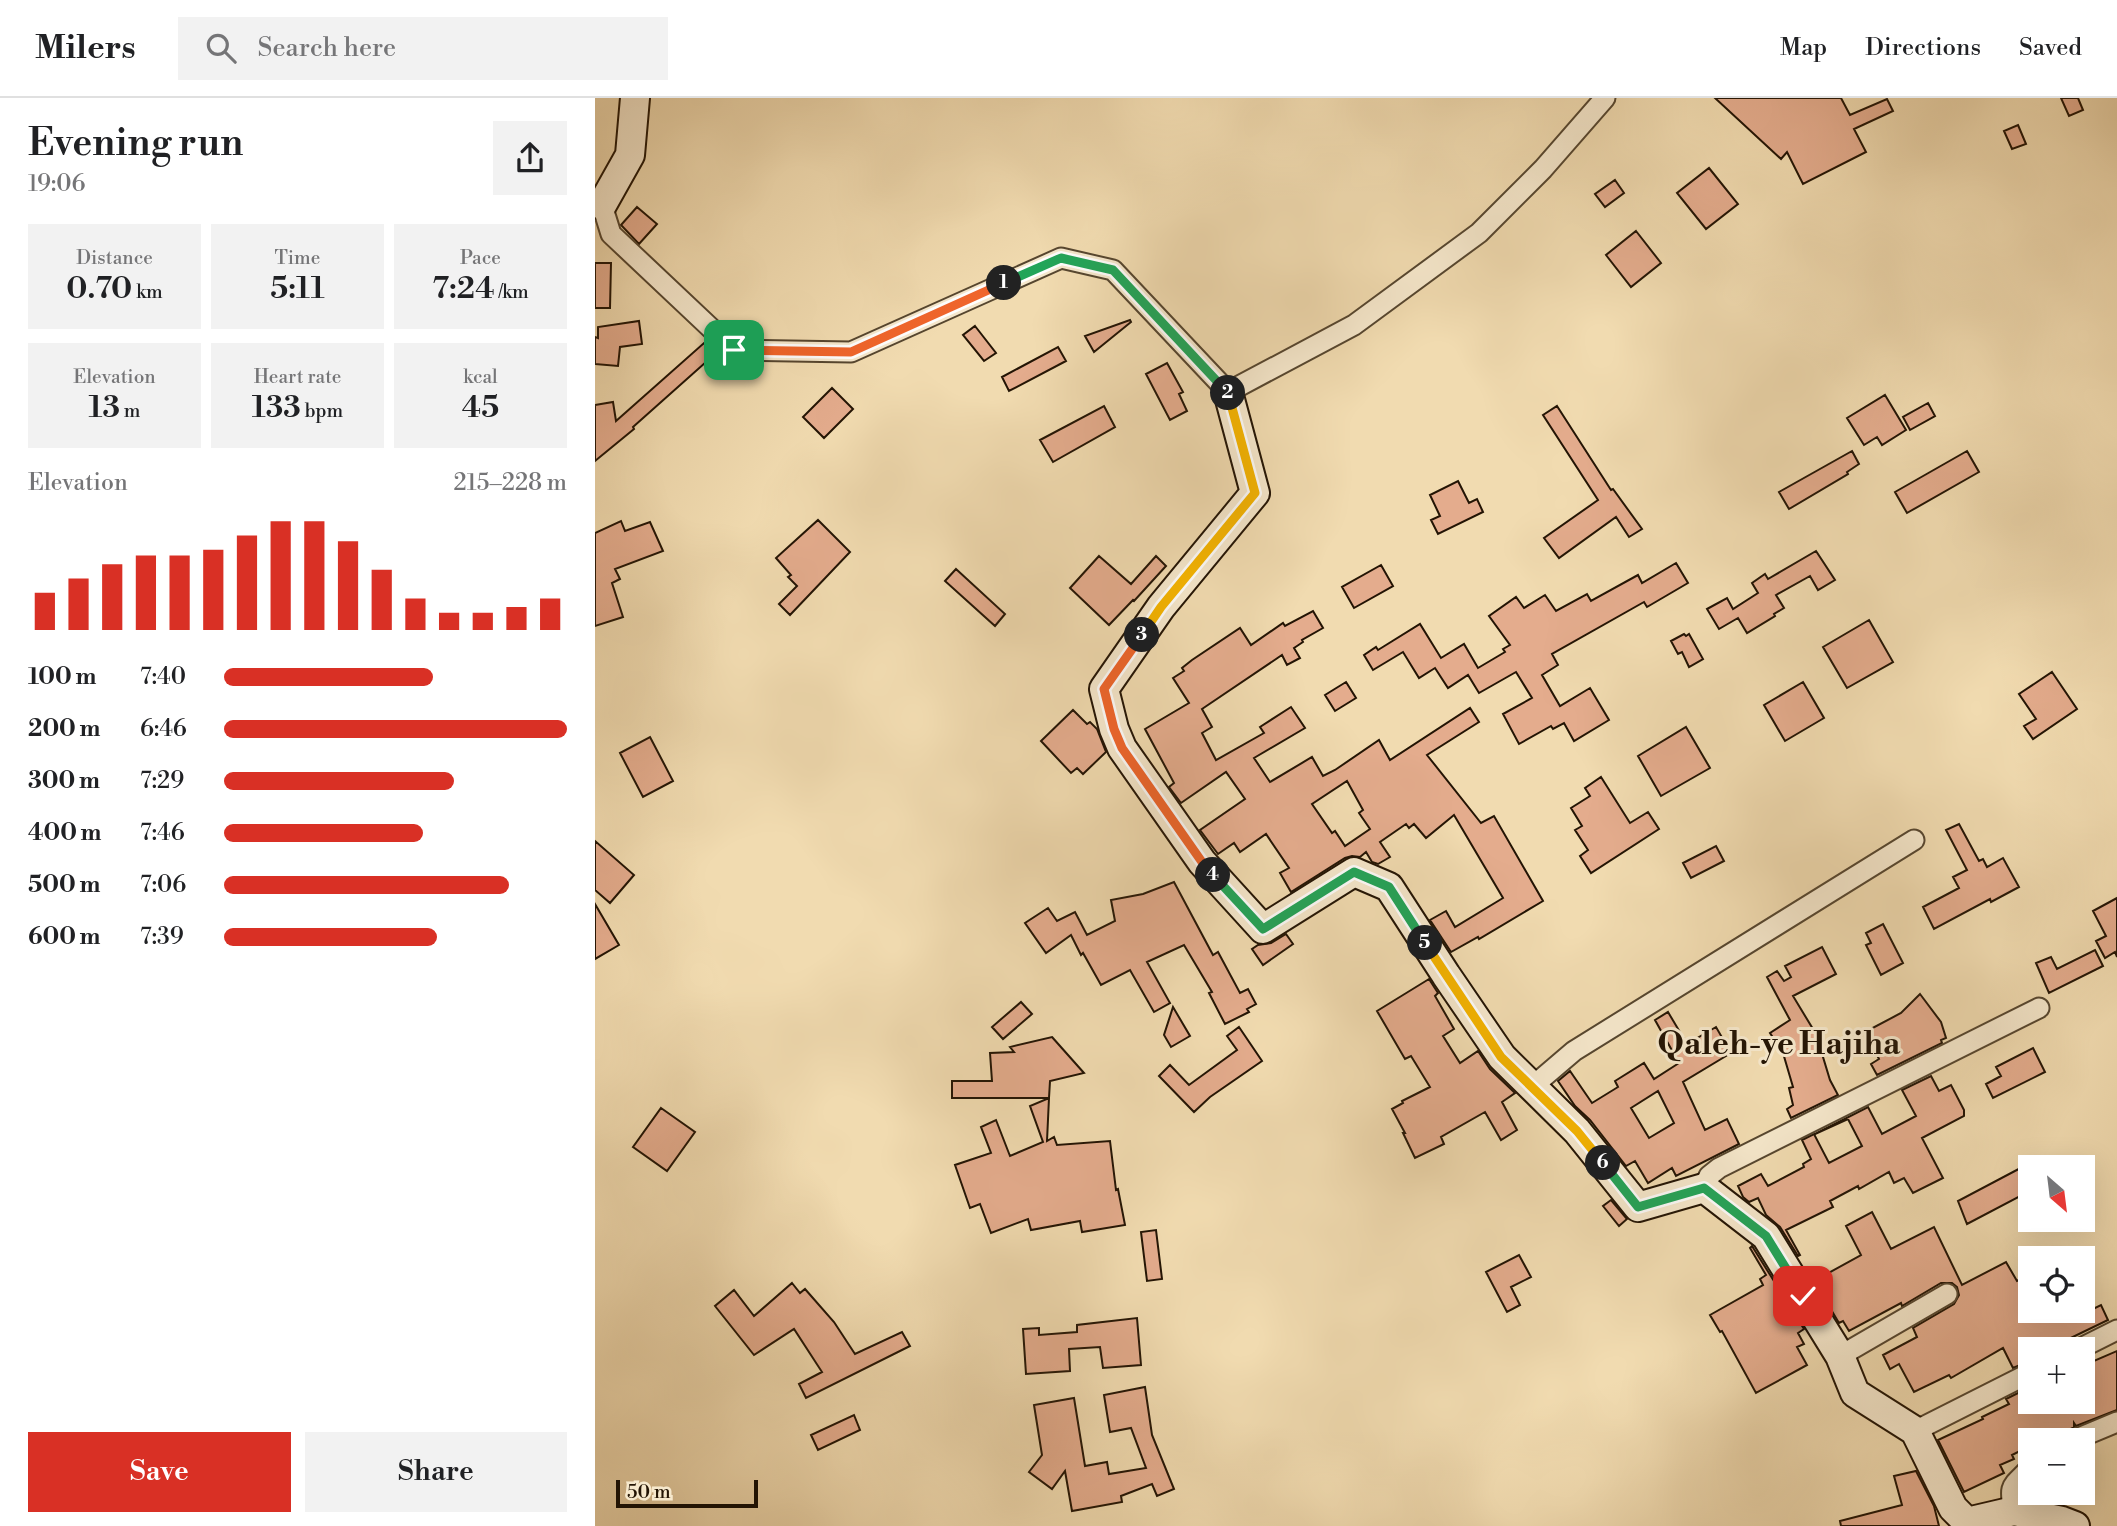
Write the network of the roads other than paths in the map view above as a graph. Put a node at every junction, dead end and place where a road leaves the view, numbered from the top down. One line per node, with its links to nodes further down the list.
1 (635, 98): 3 (street)
2 (1605, 98): 4 (street)
3 (599, 204): 4 (street)
4 (1228, 392): 7 (street)
5 (1914, 840): 7 (street)
6 (2039, 1008): 8 (street)
7 (1533, 1086): 8 (street)
8 (1704, 1188): 12 (street)
9 (1947, 1294): 12 (street)
10 (2117, 1330): 11 (street)
11 (2095, 1341)
12 (1840, 1356): 15 (street)
13 (2018, 1380): 15 (street)
14 (2117, 1422): 16 (street)
15 (1915, 1431): 18 (street)
16 (2095, 1431)
17 (2018, 1481): 18 (street)
18 (2014, 1511): 19 (street)
19 (2075, 1526)

